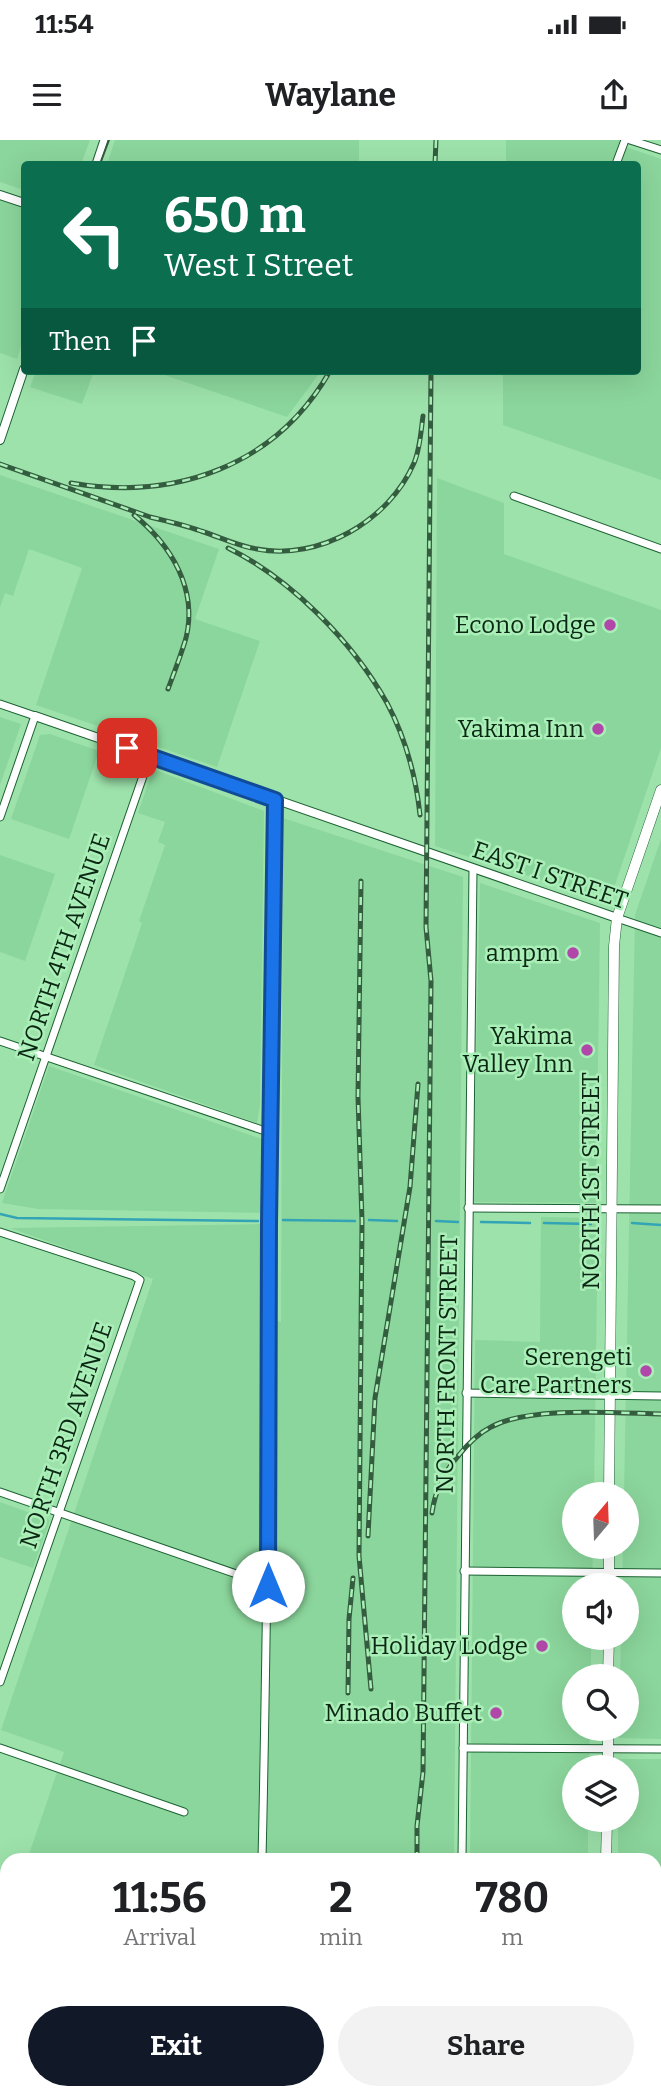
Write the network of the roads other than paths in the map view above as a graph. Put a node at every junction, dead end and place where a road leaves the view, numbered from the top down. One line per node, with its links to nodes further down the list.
1 (104, 140): 5 (street)
2 (625, 140): 6 (street)
3 (630, 140): 4 (street)
4 (661, 150)
5 (97, 161)
6 (617, 161)
7 (0, 195): 8 (street)
8 (21, 202)
9 (22, 375): 10 (street)
10 (0, 440)
11 (514, 496): 12 (street)
12 (661, 549)
13 (0, 704): 14 (street)
14 (35, 716): 15 (street, EAST I STREET); 18 (street)
15 (150, 756): 17 (street, EAST I STREET); 23 (street, NORTH 4TH AVENUE)
16 (661, 790): 20 (main road, NORTH 1ST STREET)
17 (275, 800): 19 (street, EAST I STREET); 24 (street)
18 (0, 817)
19 (473, 869): 20 (street, EAST I STREET); 26 (street, NORTH FRONT STREET)
20 (617, 918): 21 (street, EAST I STREET); 27 (main road, NORTH 1ST STREET)
21 (661, 933)
22 (0, 1041): 23 (street)
23 (46, 1056): 24 (street); 25 (street, NORTH 4TH AVENUE)
24 (271, 1133): 41 (street)
25 (0, 1189)
26 (468, 1208): 27 (street); 30 (street, NORTH FRONT STREET)
27 (612, 1209): 28 (street); 31 (main road, NORTH 1ST STREET)
28 (661, 1209)
29 (0, 1232): 35 (street, NORTH 3RD AVENUE)
30 (466, 1393): 31 (street); 37 (street, NORTH FRONT STREET)
31 (610, 1396): 32 (street); 33 (main road, NORTH 1ST STREET)
32 (661, 1396)
33 (609, 1482)
34 (0, 1492): 35 (street)
35 (59, 1513): 41 (street); 42 (street, NORTH 3RD AVENUE)
36 (609, 1559): 38 (main road)
37 (464, 1571): 38 (street); 45 (street, NORTH FRONT STREET)
38 (609, 1573)
39 (639, 1573): 40 (street)
40 (661, 1573)
41 (268, 1586): 51 (street)
42 (0, 1682)
43 (608, 1741): 46 (main road)
44 (0, 1748): 49 (street)
45 (463, 1748): 46 (street); 52 (street, NORTH FRONT STREET)
46 (608, 1749): 47 (street); 48 (main road)
47 (661, 1749)
48 (608, 1755)
49 (184, 1812)
50 (607, 1832): 53 (main road)
51 (262, 1853)
52 (461, 1853)
53 (606, 1853)

